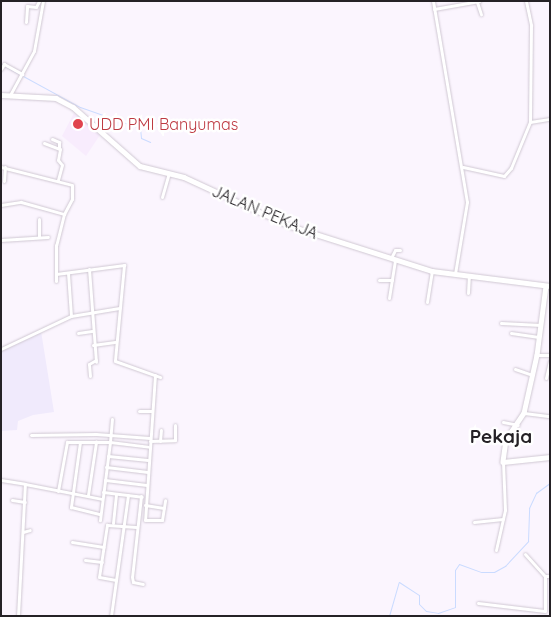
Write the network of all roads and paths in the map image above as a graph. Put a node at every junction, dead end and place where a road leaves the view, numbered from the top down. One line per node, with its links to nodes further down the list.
1 (39, 1): 6 (street)
2 (43, 1): 11 (street)
3 (433, 1): 7 (street)
4 (526, 1): 15 (street)
5 (476, 2): 7 (street); 8 (street)
6 (28, 3): 9 (street)
7 (434, 9): 20 (street)
8 (481, 14)
9 (26, 22)
10 (2, 66): 11 (street)
11 (22, 75): 13 (street)
12 (2, 95): 13 (street, JALAN PEKAJA)
13 (10, 95): 21 (street, JALAN PEKAJA)
14 (550, 119): 15 (street)
15 (530, 122): 20 (street)
16 (52, 139): 18 (street)
17 (44, 143): 18 (street)
18 (59, 148): 22 (street)
19 (3, 167): 22 (street); 23 (street)
20 (463, 167): 37 (street)
21 (170, 173): 24 (street); 32 (street, JALAN PEKAJA)
22 (58, 180): 26 (street)
23 (4, 181)
24 (162, 197)
25 (1, 204): 26 (street)
26 (64, 214): 36 (street)
27 (39, 219): 28 (street)
28 (39, 236): 29 (street); 30 (street)
29 (48, 237)
30 (1, 240)
31 (400, 250): 32 (street)
32 (393, 259): 34 (street, JALAN PEKAJA); 40 (street)
33 (89, 269): 35 (street); 46 (street); 47 (street)
34 (432, 271): 37 (street, JALAN PEKAJA); 45 (street)
35 (68, 273): 36 (street); 48 (street)
36 (56, 274): 41 (street)
37 (455, 274): 38 (street, JALAN PEKAJA)
38 (469, 276): 42 (street, JALAN PEKAJA); 43 (street)
39 (379, 280): 40 (street)
40 (392, 280): 44 (street)
41 (56, 281)
42 (548, 286): 50 (street)
43 (468, 293)
44 (389, 298)
45 (427, 302)
46 (119, 308): 47 (street); 55 (street)
47 (91, 313): 48 (street); 51 (street)
48 (71, 316): 57 (street)
49 (501, 323): 50 (street)
50 (541, 325): 54 (street)
51 (92, 331): 52 (street); 56 (street)
52 (78, 333)
53 (511, 333): 54 (street)
54 (539, 337): 58 (street)
55 (115, 342): 56 (street); 62 (street)
56 (93, 345): 64 (street)
57 (1, 349)
58 (537, 355): 59 (street); 63 (street)
59 (550, 355)
60 (550, 360): 66 (street)
61 (515, 369): 63 (street)
62 (155, 374): 65 (street); 68 (street)
63 (532, 375): 69 (street)
64 (90, 376)
65 (160, 377)
66 (546, 378)
67 (139, 411): 68 (street)
68 (152, 411): 79 (street)
69 (524, 413): 70 (street); 74 (street)
70 (550, 416)
71 (112, 419): 77 (street)
72 (503, 422): 74 (street)
73 (175, 425): 81 (street)
74 (518, 425): 80 (street)
75 (161, 430): 81 (street)
76 (31, 435): 77 (street)
77 (111, 435): 79 (street); 84 (street)
78 (487, 436): 80 (street)
79 (150, 439): 81 (street); 85 (street)
80 (506, 440): 89 (street)
81 (160, 441)
82 (80, 442): 83 (street); 95 (street); 100 (street)
83 (96, 442): 84 (street); 102 (street)
84 (110, 442): 85 (street); 86 (street)
85 (148, 447): 88 (street)
86 (108, 456): 88 (street); 90 (street)
87 (550, 457): 89 (street)
88 (148, 460): 91 (street)
89 (503, 462): 113 (street)
90 (106, 467): 91 (street); 93 (street)
91 (148, 472): 96 (street)
92 (1, 480): 94 (street)
93 (105, 480): 96 (street); 99 (street)
94 (25, 484): 97 (street); 108 (street)
95 (59, 484): 97 (street); 98 (street)
96 (147, 485): 104 (street)
97 (52, 488): 98 (street)
98 (58, 491): 100 (street)
99 (103, 492): 101 (street); 105 (street)
100 (73, 493): 102 (street); 111 (street)
101 (116, 494): 103 (street); 117 (street)
102 (88, 495): 105 (street)
103 (128, 495): 104 (street); 118 (street)
104 (143, 497): 109 (street); 112 (street)
105 (102, 498): 111 (street)
106 (12, 500): 108 (street)
107 (166, 500): 110 (street)
108 (25, 502): 121 (street)
109 (145, 505): 110 (street); 115 (street)
110 (164, 508): 115 (street)
111 (100, 514): 114 (street)
112 (137, 519): 115 (street); 119 (street)
113 (503, 519): 116 (street); 124 (street)
114 (100, 520)
115 (145, 520)
116 (474, 522)
117 (112, 523): 118 (street); 123 (street)
118 (125, 525): 119 (street); 130 (street)
119 (136, 527): 131 (street)
120 (30, 530): 121 (street)
121 (23, 532): 134 (street)
122 (72, 542): 123 (street)
123 (104, 546): 127 (street)
124 (496, 550)
125 (526, 554): 128 (street)
126 (85, 560): 127 (street)
127 (102, 562): 130 (street)
128 (545, 576): 129 (street); 133 (street)
129 (550, 576)
130 (116, 580): 135 (street)
131 (143, 584)
132 (478, 603): 133 (street)
133 (545, 614)
134 (18, 616)
135 (111, 616)

